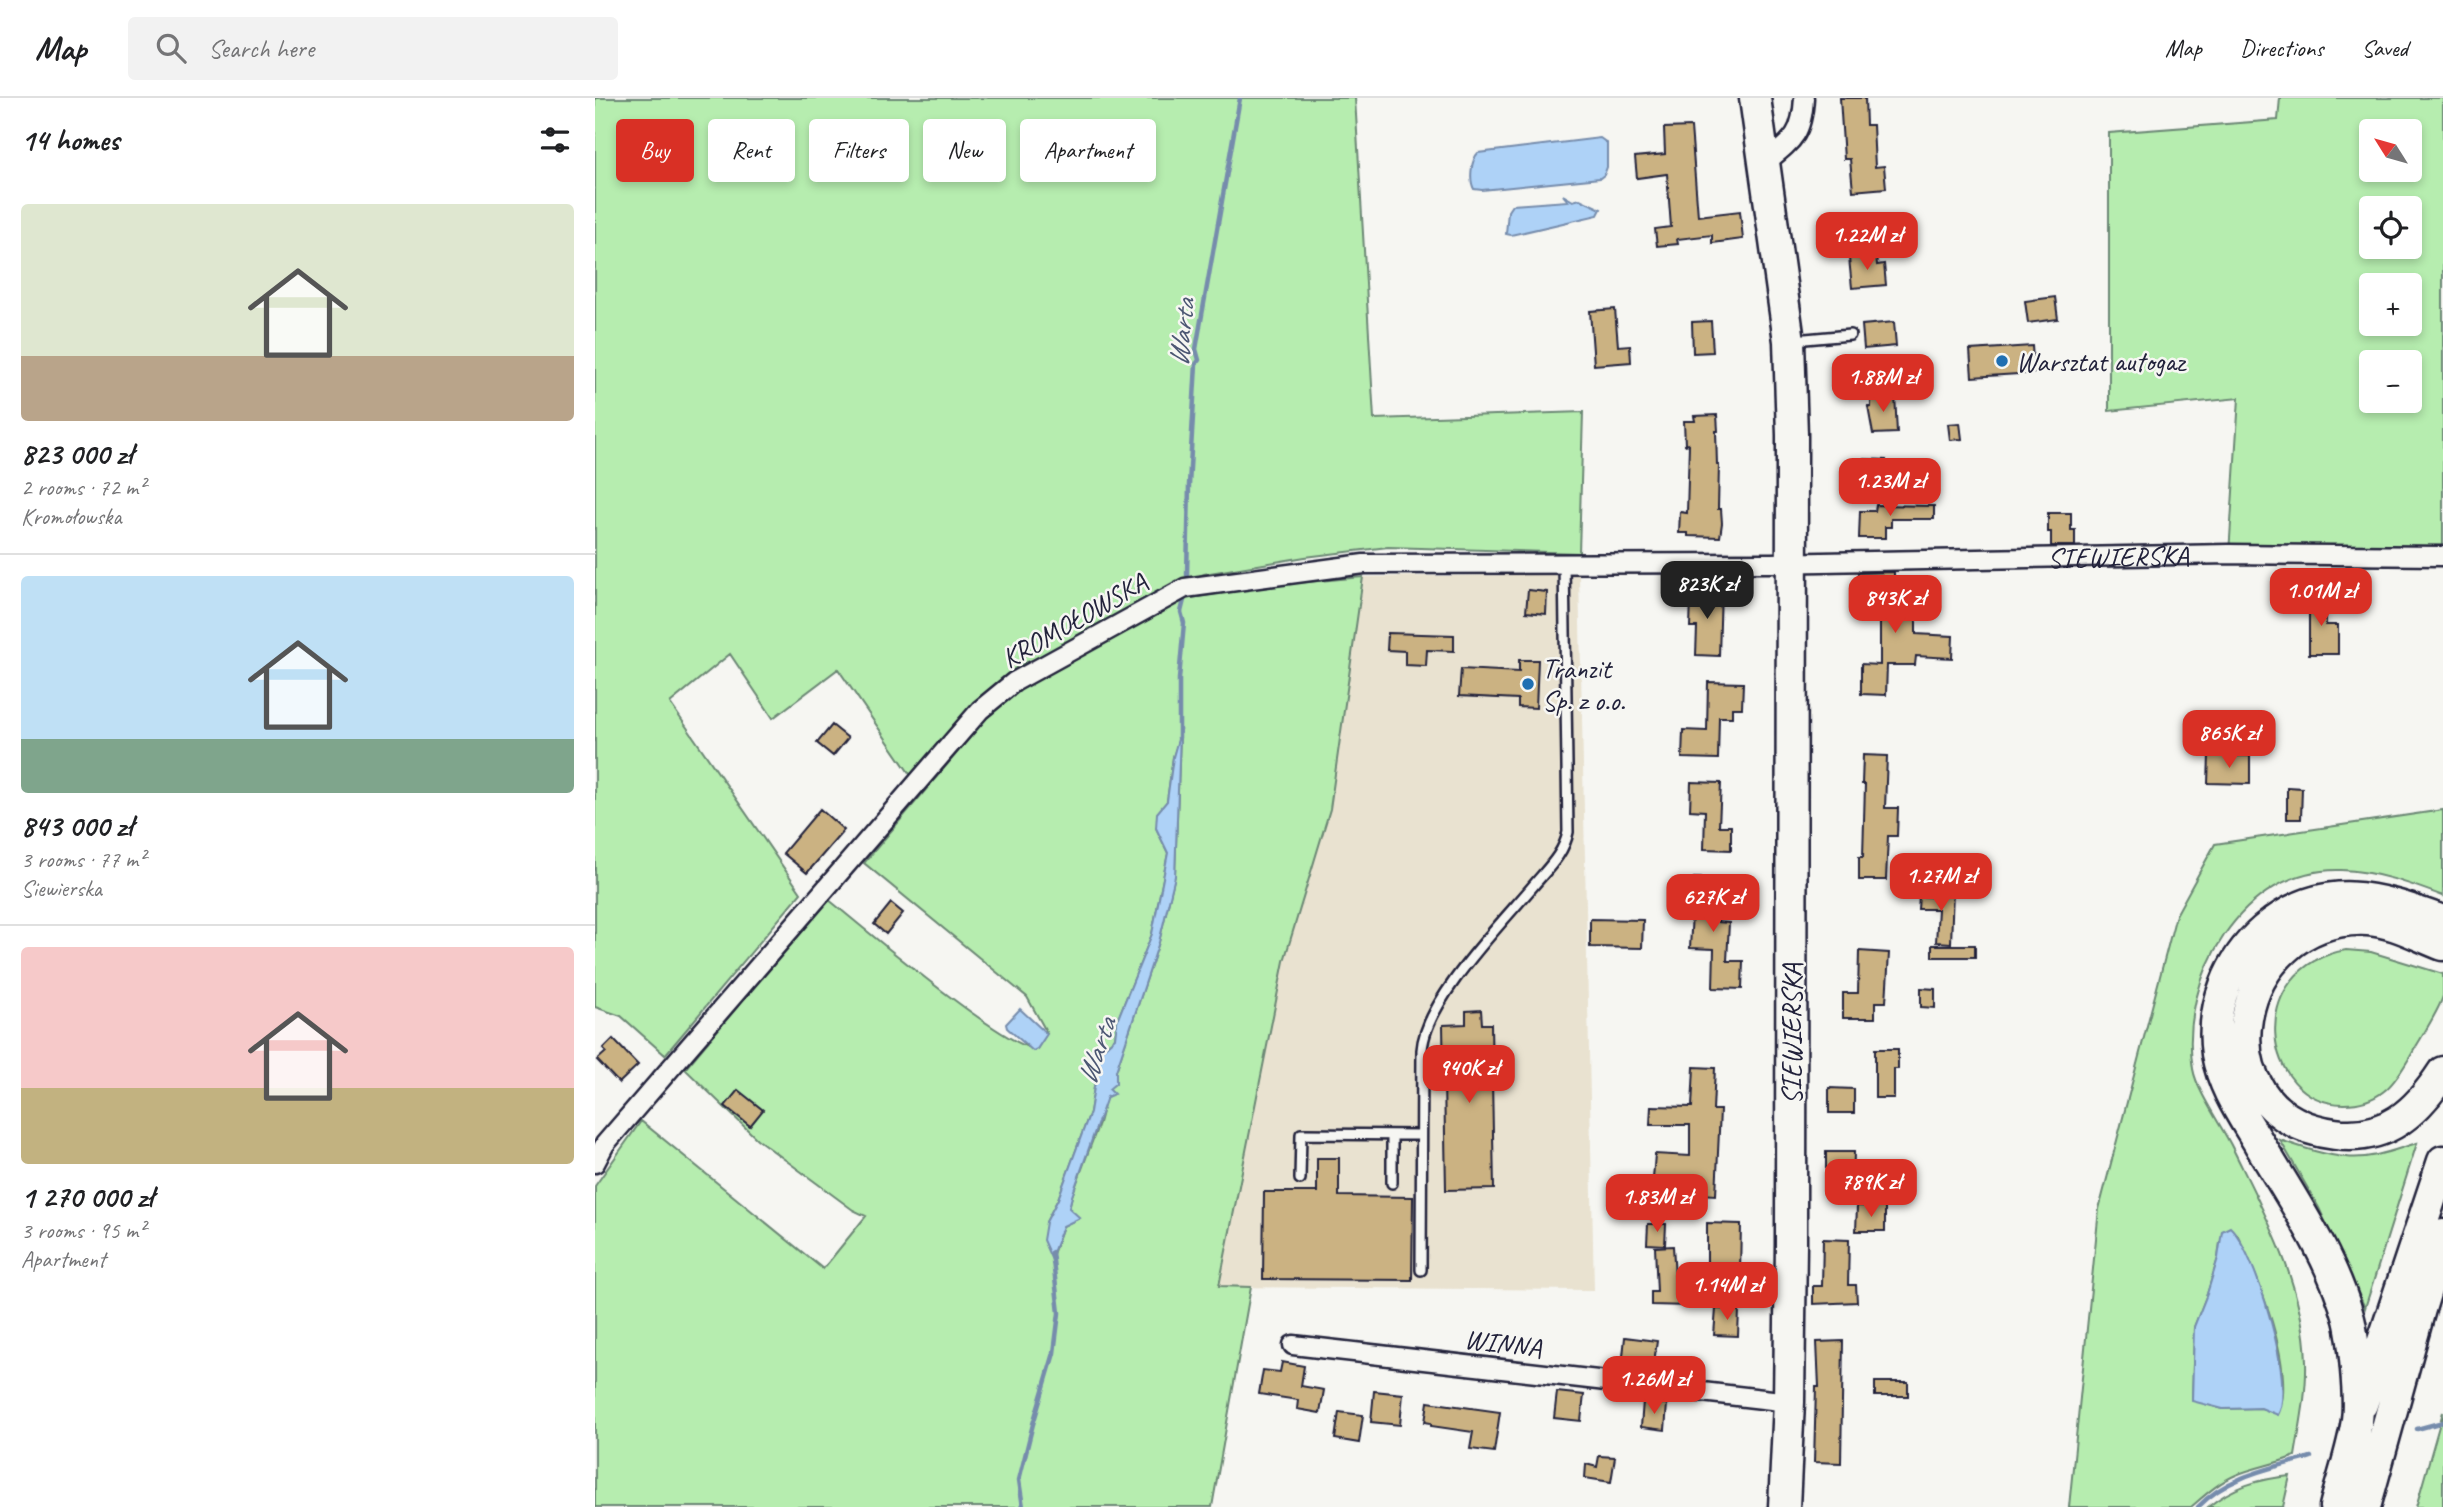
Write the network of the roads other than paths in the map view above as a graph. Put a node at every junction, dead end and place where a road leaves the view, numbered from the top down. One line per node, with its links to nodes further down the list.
1 (1755, 98): 3 (main road, SIEWIERSKA)
2 (1804, 98): 3 (street)
3 (1765, 163): 5 (main road, SIEWIERSKA)
4 (1850, 335): 5 (lane)
5 (1789, 341): 7 (main road, SIEWIERSKA)
6 (2443, 556): 7 (street, SIEWIERSKA)
7 (1792, 561): 8 (street, KROMOŁOWSKA); 21 (main road, SIEWIERSKA)
8 (1564, 563): 13 (lane); 15 (street, KROMOŁOWSKA)
9 (2443, 922): 22 (main road)
10 (2443, 945): 11 (main road)
11 (2443, 1072)
12 (1392, 1135): 13 (lane); 16 (lane); 17 (lane)
13 (1422, 1135): 19 (lane)
14 (2443, 1161): 22 (main road)
15 (595, 1164)
16 (1300, 1179)
17 (1392, 1183)
18 (2443, 1235): 25 (main road)
19 (1421, 1270)
20 (1293, 1346): 21 (street, WINNA)
21 (1789, 1402): 23 (main road, SIEWIERSKA)
22 (2358, 1418): 24 (main road)
23 (1784, 1507)
24 (2335, 1507)
25 (2365, 1507)

